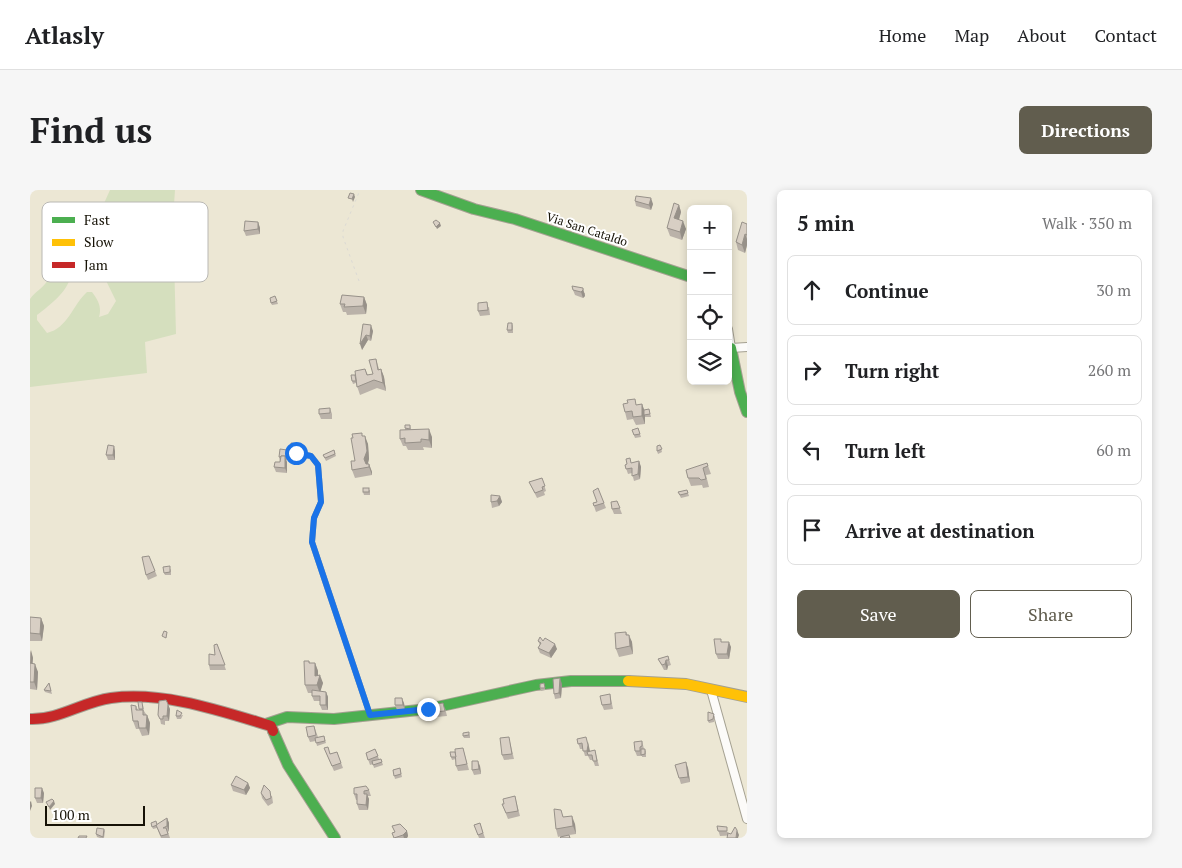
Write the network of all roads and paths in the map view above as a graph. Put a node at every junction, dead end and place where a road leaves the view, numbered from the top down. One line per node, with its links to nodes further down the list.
1 (360, 190): 4 (path)
2 (422, 190): 3 (street, Via San Cataldo)
3 (687, 276)
4 (359, 280)
5 (747, 347): 6 (street)
6 (732, 348)
7 (732, 353): 8 (street)
8 (747, 412)
9 (296, 453): 12 (lane)
10 (711, 690): 11 (street); 12 (street); 15 (street)
11 (747, 697)
12 (370, 715): 14 (street)
13 (30, 719): 14 (street)
14 (266, 724): 16 (street)
15 (747, 819)
16 (335, 838)

